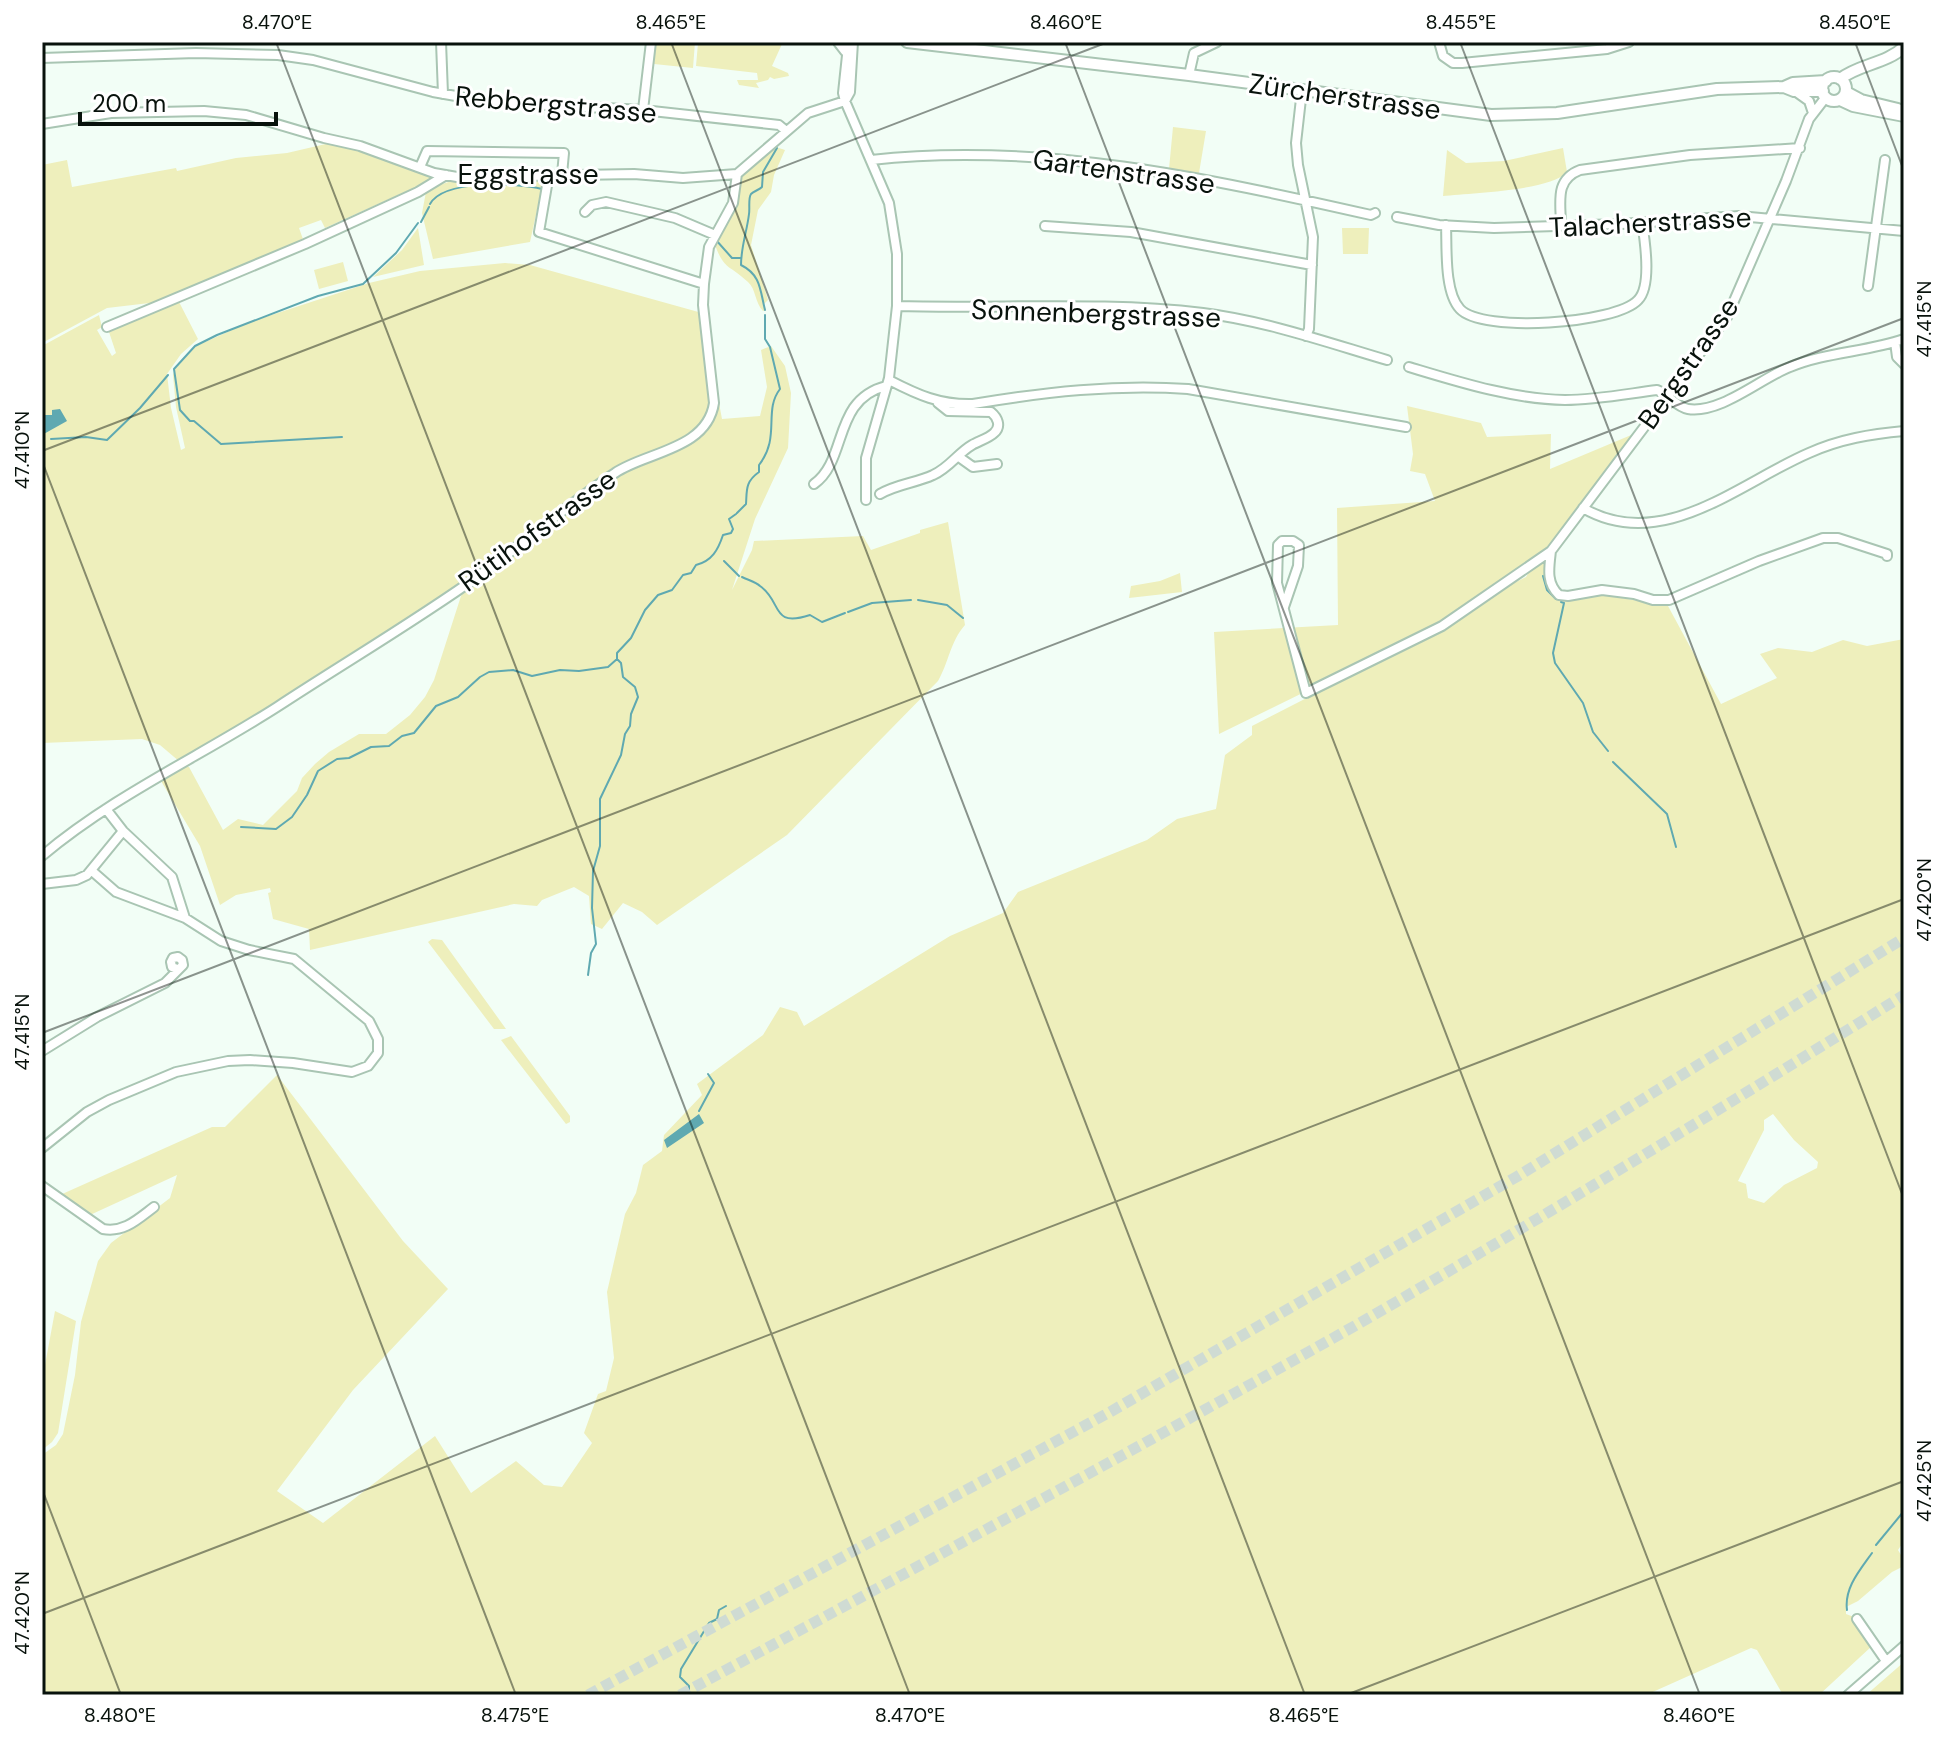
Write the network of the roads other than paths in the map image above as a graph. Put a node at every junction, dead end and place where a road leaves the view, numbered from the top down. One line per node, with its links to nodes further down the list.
1 (441, 42): 16 (street)
2 (651, 42): 19 (street)
3 (907, 42): 11 (main road, Zürcherstrasse)
4 (1217, 42): 11 (street)
5 (1439, 42): 8 (street)
6 (1629, 42): 8 (street)
7 (847, 44): 18 (street)
8 (1597, 46)
9 (1901, 51): 12 (main road)
10 (42, 58): 16 (street, Rebbergstrasse)
11 (1189, 75): 14 (main road, Zürcherstrasse)
12 (1840, 79): 15 (main road, Zürcherstrasse); 17 (main road)
13 (1789, 89): 14 (main road, Zürcherstrasse); 15 (main road, Zürcherstrasse); 21 (street)
14 (1302, 90): 33 (street)
15 (1825, 90): 17 (main road, Zürcherstrasse); 21 (street, Bergstrasse)
16 (443, 94): 19 (street, Rebbergstrasse)
17 (1843, 96): 20 (main road, Zürcherstrasse); 22 (main road, Zürcherstrasse)
18 (845, 101): 24 (street); 26 (street)
19 (643, 110): 24 (street, Rebbergstrasse)
20 (1904, 110)
21 (1813, 113): 25 (street, Bergstrasse)
22 (1904, 116)
23 (42, 124): 28 (street, Eggstrasse)
24 (785, 130): 31 (street)
25 (1800, 148): 37 (street, Bergstrasse); 41 (street)
26 (871, 160): 33 (street, Gartenstrasse); 48 (street)
27 (1885, 160): 42 (street)
28 (420, 167): 30 (street); 32 (street, Eggstrasse)
29 (549, 174): 30 (street, Eggstrasse); 32 (street, Eggstrasse); 46 (street)
30 (562, 174): 31 (street, Eggstrasse)
31 (737, 174): 44 (street, Rütihofstrasse)
32 (446, 175): 49 (street)
33 (1306, 200): 35 (street, Gartenstrasse); 45 (street)
34 (585, 212): 44 (street)
35 (1375, 213)
36 (1397, 217): 39 (street, Talacherstrasse)
37 (1770, 217): 38 (street, Talacherstrasse); 42 (street, Talacherstrasse); 56 (street, Bergstrasse)
38 (1642, 222): 39 (street); 41 (street, Talacherstrasse)
39 (1446, 225): 41 (street, Talacherstrasse)
40 (1045, 226): 45 (street)
41 (1561, 226)
42 (1874, 228): 43 (street, Talacherstrasse); 47 (street)
43 (1904, 231)
44 (715, 235): 46 (street, Rütihofstrasse)
45 (1312, 265): 50 (street)
46 (704, 284): 69 (street, Rütihofstrasse)
47 (1868, 286)
48 (897, 306): 50 (street, Sonnenbergstrasse); 55 (street)
49 (107, 327)
50 (1306, 336): 52 (street, Sonnenbergstrasse)
51 (1900, 340): 53 (street); 56 (street)
52 (1387, 360)
53 (1904, 364)
54 (1409, 367): 56 (street)
55 (888, 383): 57 (street); 62 (street); 64 (street)
56 (1668, 396): 65 (street, Bergstrasse)
57 (938, 402): 58 (street); 60 (street)
58 (1406, 427)
59 (1904, 431): 65 (street)
60 (959, 457): 61 (street); 63 (street)
61 (997, 464)
62 (814, 484)
63 (880, 494)
64 (866, 500)
65 (1583, 508): 66 (street, Bergstrasse)
66 (1551, 551): 67 (street); 68 (street)
67 (1887, 556)
68 (1284, 607): 68 (street)
69 (106, 809): 70 (street); 71 (street, Rütihofstrasse)
70 (123, 831): 72 (street); 74 (street)
71 (42, 856)
72 (92, 871): 73 (street); 74 (street)
73 (42, 884)
74 (185, 918): 77 (street)
75 (177, 969): 76 (street)
76 (42, 1051)
77 (42, 1148)
78 (42, 1186): 79 (street)
79 (154, 1207)
80 (1857, 1619): 82 (street)
81 (1904, 1646): 82 (street)
82 (1886, 1661): 83 (street)
83 (1848, 1695)

